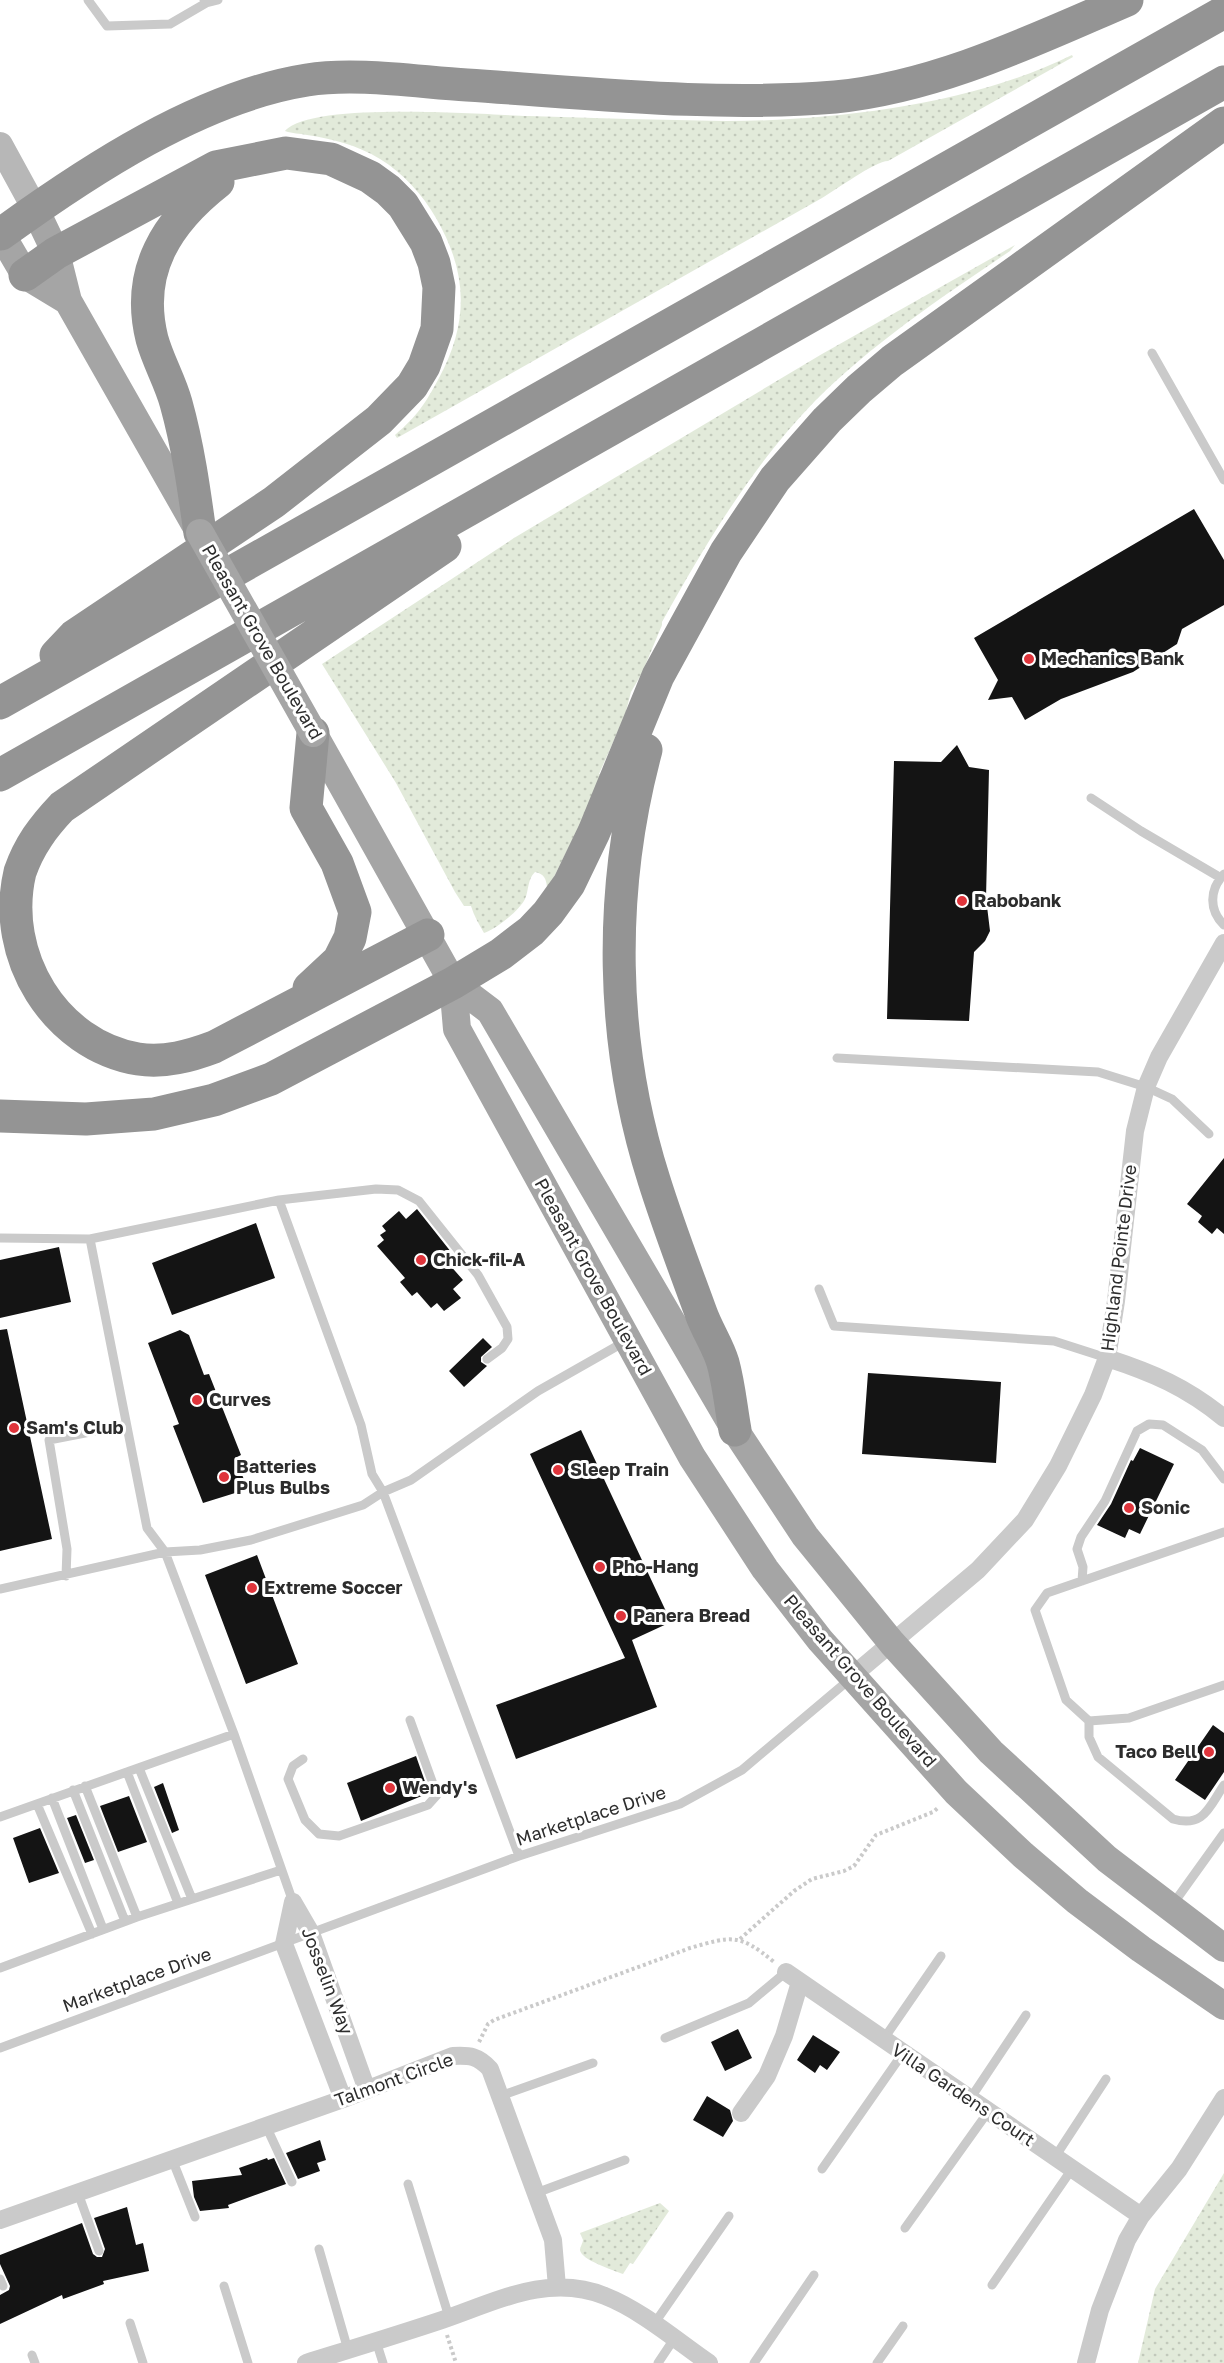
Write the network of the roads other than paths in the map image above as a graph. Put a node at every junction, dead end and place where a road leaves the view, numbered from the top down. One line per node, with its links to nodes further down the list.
1 (88, 0): 4 (lane)
2 (218, 0): 4 (lane)
3 (1127, 0): 10 (highway)
4 (205, 1)
5 (1224, 12): 21 (highway)
6 (1224, 82): 16 (highway)
7 (1224, 123): 20 (highway)
8 (0, 145): 10 (main road)
9 (240, 162): 12 (highway); 17 (highway); 21 (highway)
10 (34, 209): 11 (highway); 12 (main road)
11 (1, 233): 13 (main road)
12 (56, 253): 13 (highway); 14 (main road)
13 (25, 275): 14 (main road)
14 (68, 302): 17 (main road)
15 (1152, 353): 18 (lane)
16 (679, 392): 23 (highway); 30 (highway)
17 (178, 464): 19 (highway)
18 (1224, 480)
19 (200, 533): 22 (main road, Pleasant Grove Boulevard, bridge)
20 (683, 631): 29 (highway); 44 (highway)
21 (12, 695)
22 (313, 733): 27 (main road, Pleasant Grove Boulevard); 30 (highway)
23 (0, 775)
24 (1091, 798): 25 (lane)
25 (1222, 876): 26 (lane)
26 (1224, 925)
27 (428, 935): 29 (main road, Pleasant Grove Boulevard); 30 (highway)
28 (1224, 943): 32 (street, Highland Pointe Drive)
29 (453, 983): 33 (highway); 39 (main road, Pleasant Grove Boulevard); 44 (main road, Pleasant Grove Boulevard)
30 (283, 1010)
31 (837, 1058): 32 (lane)
32 (1146, 1087): 34 (lane); 40 (street, Highland Pointe Drive)
33 (0, 1116)
34 (1209, 1134)
35 (279, 1200): 37 (lane); 41 (lane); 46 (lane)
36 (0, 1238): 37 (lane)
37 (90, 1239): 43 (lane)
38 (819, 1288): 40 (lane)
39 (628, 1340): 46 (lane); 53 (main road, Pleasant Grove Boulevard)
40 (1107, 1358): 42 (street); 52 (street, Highland Pointe Drive)
41 (487, 1359)
42 (1224, 1418)
43 (126, 1425): 48 (lane); 49 (lane)
44 (735, 1430): 52 (main road, Pleasant Grove Boulevard)
45 (1222, 1475): 50 (lane)
46 (383, 1492): 48 (lane); 68 (lane)
47 (1224, 1532): 50 (lane)
48 (165, 1552): 49 (lane); 57 (lane)
49 (66, 1576): 51 (lane)
50 (1082, 1581): 56 (lane)
51 (0, 1589)
52 (892, 1643): 53 (street, Highland Pointe Drive); 73 (main road, Pleasant Grove Boulevard)
53 (851, 1677): 68 (lane, Marketplace Drive); 84 (main road, Pleasant Grove Boulevard)
54 (1224, 1685): 56 (lane)
55 (410, 1719): 58 (lane)
56 (1089, 1720): 61 (lane)
57 (234, 1734): 59 (lane); 69 (lane)
58 (303, 1759)
59 (139, 1768): 60 (lane); 70 (lane)
60 (127, 1772): 62 (lane); 72 (lane)
61 (1224, 1785)
62 (85, 1786): 63 (lane); 74 (lane)
63 (73, 1790): 64 (lane); 75 (lane)
64 (52, 1798): 65 (lane); 76 (lane)
65 (36, 1804): 66 (lane); 78 (lane)
66 (0, 1817)
67 (1224, 1833): 73 (lane)
68 (519, 1856): 77 (lane, Marketplace Drive)
69 (281, 1870): 70 (lane); 71 (lane)
70 (192, 1899): 72 (lane)
71 (292, 1902): 77 (street, Josselin Way); 79 (street, Josselin Way)
72 (178, 1903): 74 (lane)
73 (1170, 1908): 80 (main road, Pleasant Grove Boulevard)
74 (136, 1917): 75 (lane)
75 (125, 1921): 76 (lane)
76 (103, 1929): 78 (lane)
77 (311, 1933): 79 (lane, Marketplace Drive); 92 (street, Josselin Way)
78 (92, 1934): 82 (lane)
79 (284, 1944): 88 (lane, Marketplace Drive); 95 (street, Josselin Way)
80 (1224, 1948)
81 (941, 1956): 87 (lane)
82 (0, 1968)
83 (793, 1977): 86 (lane); 87 (street, Villa Gardens Court); 98 (street)
84 (1224, 2006)
85 (1026, 2015): 96 (lane)
86 (665, 2038)
87 (883, 2040): 89 (street, Villa Gardens Court)
88 (0, 2048)
89 (903, 2053): 96 (street, Villa Gardens Court); 103 (lane)
90 (593, 2063): 93 (lane)
91 (1106, 2079): 100 (lane)
92 (367, 2090): 93 (street, Talmont Circle); 95 (street, Talmont Circle)
93 (500, 2096): 108 (street, Talmont Circle)
94 (1224, 2098): 110 (street)
95 (343, 2099): 99 (street, Talmont Circle)
96 (970, 2099): 97 (street, Villa Gardens Court)
97 (988, 2112): 100 (street, Villa Gardens Court); 113 (lane)
98 (741, 2113)
99 (266, 2126): 101 (street, Talmont Circle); 105 (lane)
100 (1055, 2157): 104 (street, Villa Gardens Court)
101 (172, 2159): 107 (street, Talmont Circle); 111 (lane)
102 (625, 2160): 108 (lane)
103 (822, 2169)
104 (1072, 2169): 110 (street, Villa Gardens Court); 117 (lane)
105 (292, 2181)
106 (408, 2184): 120 (lane)
107 (78, 2193): 112 (street, Talmont Circle); 115 (lane)
108 (536, 2193): 119 (street, Talmont Circle)
109 (729, 2216): 122 (lane)
110 (1141, 2216): 135 (street)
111 (195, 2217)
112 (0, 2220)
113 (905, 2228)
114 (319, 2249): 126 (lane)
115 (99, 2251)
116 (814, 2275): 133 (lane)
117 (992, 2285)
118 (224, 2286): 128 (lane)
119 (557, 2287): 120 (street); 122 (street)
120 (445, 2319): 125 (street)
121 (130, 2323): 127 (lane)
122 (654, 2324): 124 (street)
123 (903, 2326): 134 (lane)
124 (674, 2339): 131 (lane); 132 (street)
125 (376, 2341): 126 (street); 130 (lane)
126 (348, 2350): 129 (street)
127 (144, 2363)
128 (248, 2363)
129 (306, 2363)
130 (383, 2363)
131 (658, 2363)
132 (709, 2363)
133 (754, 2363)
134 (877, 2363)
135 (1086, 2363)

